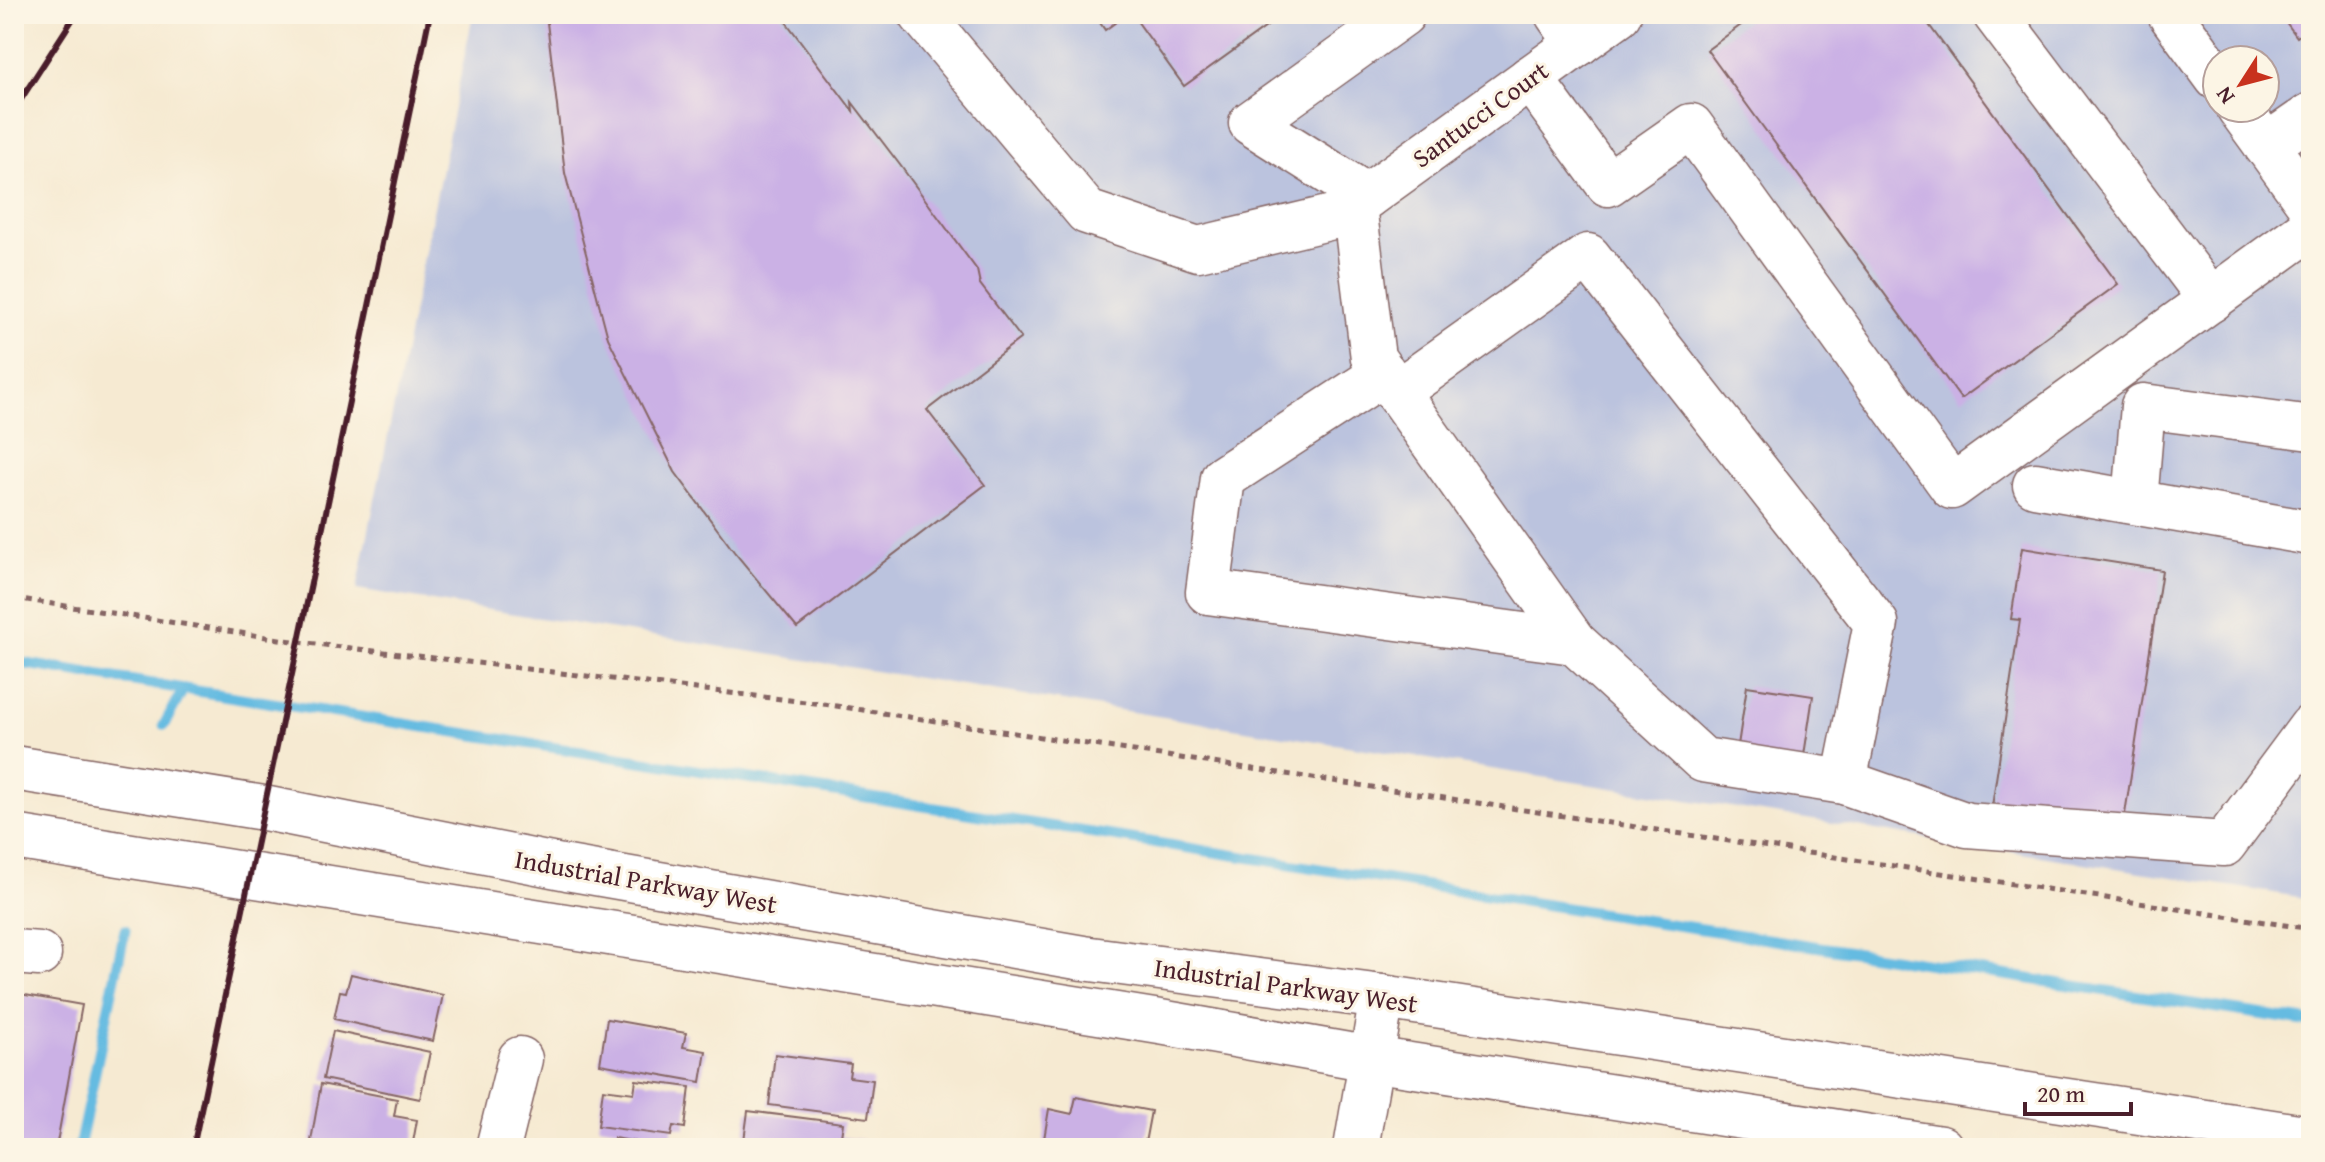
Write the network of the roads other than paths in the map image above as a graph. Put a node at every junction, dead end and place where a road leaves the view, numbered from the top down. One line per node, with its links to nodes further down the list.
1 (921, 14): 12 (main road)
2 (1403, 14): 12 (main road)
3 (1619, 14): 6 (main road, Santucci Court)
4 (1995, 14): 15 (main road)
5 (2170, 14): 7 (main road)
6 (1568, 29): 8 (main road, Santucci Court)
7 (2201, 56)
8 (1530, 78): 12 (main road, Santucci Court); 15 (main road)
9 (2311, 115): 11 (main road)
10 (2250, 124): 11 (main road)
11 (2266, 146): 13 (main road)
12 (1354, 205): 16 (main road)
13 (2311, 207)
14 (2311, 227): 15 (main road)
15 (2211, 300)
16 (1390, 382): 21 (main road); 21 (main road); 24 (main road)
17 (2311, 428): 19 (main road)
18 (2035, 485): 19 (main road)
19 (2135, 502): 20 (main road)
20 (2311, 533)
21 (1574, 642): 24 (main road)
22 (2311, 727): 24 (main road)
23 (14, 768): 26 (main road, Industrial Parkway West)
24 (1844, 782)
25 (14, 837): 28 (main road, Industrial Parkway West)
26 (1382, 997): 28 (main road); 29 (main road, Industrial Parkway West)
27 (520, 1059): 30 (main road)
28 (1371, 1059): 31 (main road); 32 (main road, Industrial Parkway West)
29 (2311, 1138)
30 (498, 1148)
31 (1356, 1148)
32 (1941, 1148)

